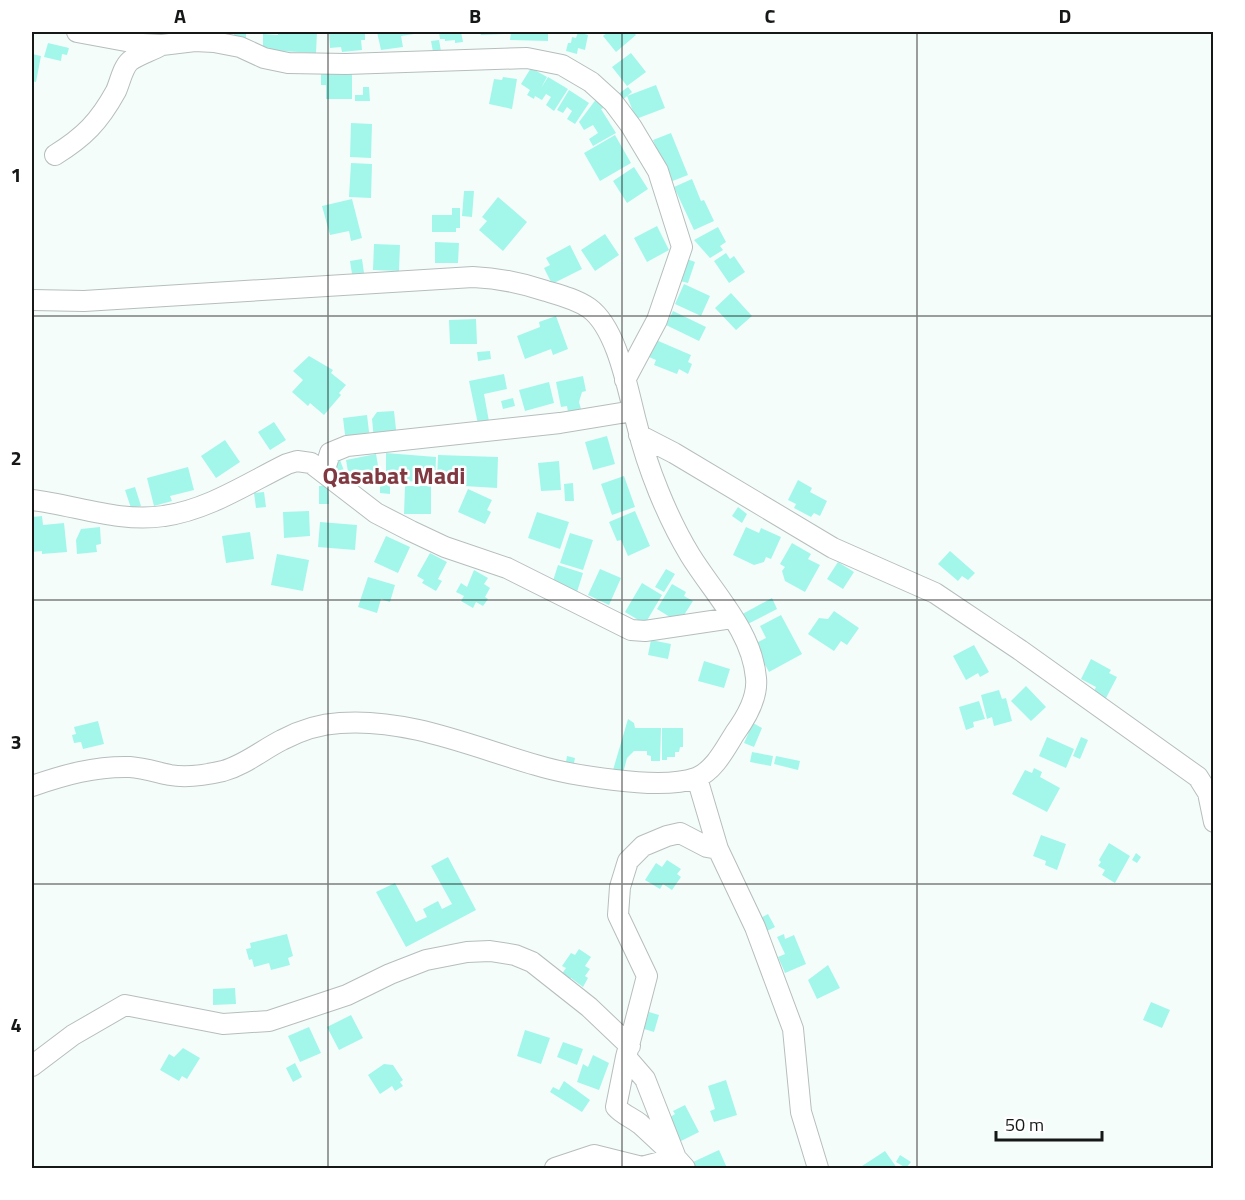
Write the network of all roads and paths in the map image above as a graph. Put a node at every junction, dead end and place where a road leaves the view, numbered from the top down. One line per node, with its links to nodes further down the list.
1 (77, 32): 2 (street)
2 (162, 45): 3 (street); 5 (street)
3 (55, 155)
4 (32, 300): 5 (street)
5 (625, 380): 6 (street)
6 (633, 411): 7 (street); 8 (street)
7 (639, 435): 10 (street); 13 (street)
8 (327, 475): 9 (street); 10 (street)
9 (32, 500)
10 (732, 618): 11 (street)
11 (696, 778): 12 (street); 14 (street)
12 (32, 786)
13 (1214, 822)
14 (718, 849): 15 (street); 19 (street)
15 (628, 1052): 16 (street); 17 (street); 17 (street)
16 (32, 1065)
17 (680, 1163): 18 (street)
18 (555, 1168)
19 (818, 1168)

